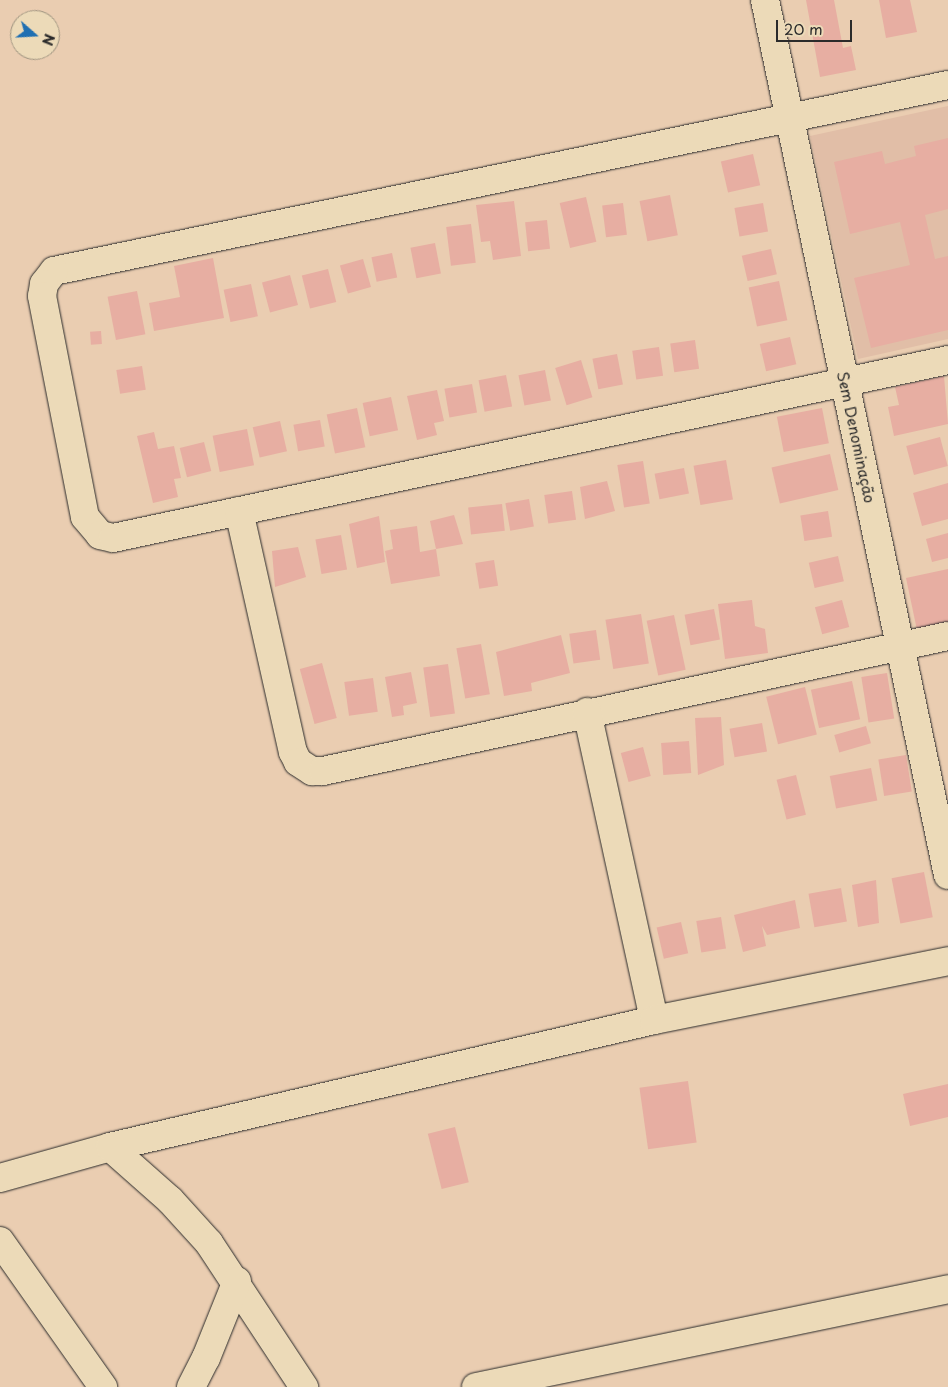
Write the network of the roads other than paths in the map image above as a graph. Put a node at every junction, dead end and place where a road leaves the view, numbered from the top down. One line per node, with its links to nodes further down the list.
1 (765, 0): 3 (main road, Sem Denominação)
2 (948, 85): 3 (main road)
3 (789, 118): 5 (main road, Sem Denominação); 6 (main road)
4 (948, 360): 5 (main road)
5 (846, 381): 6 (main road); 8 (main road, Sem Denominação)
6 (238, 511): 9 (main road)
7 (948, 636): 8 (main road)
8 (900, 646): 9 (main road); 10 (main road, Sem Denominação)
9 (587, 712): 12 (main road)
10 (948, 875)
11 (948, 961): 12 (main road)
12 (654, 1020): 13 (main road)
13 (110, 1147): 14 (main road); 16 (main road)
14 (0, 1178)
15 (0, 1241): 18 (main road)
16 (237, 1281): 19 (main road); 20 (main road)
17 (948, 1289): 21 (main road)
18 (103, 1387)
19 (191, 1387)
20 (304, 1387)
21 (476, 1387)

